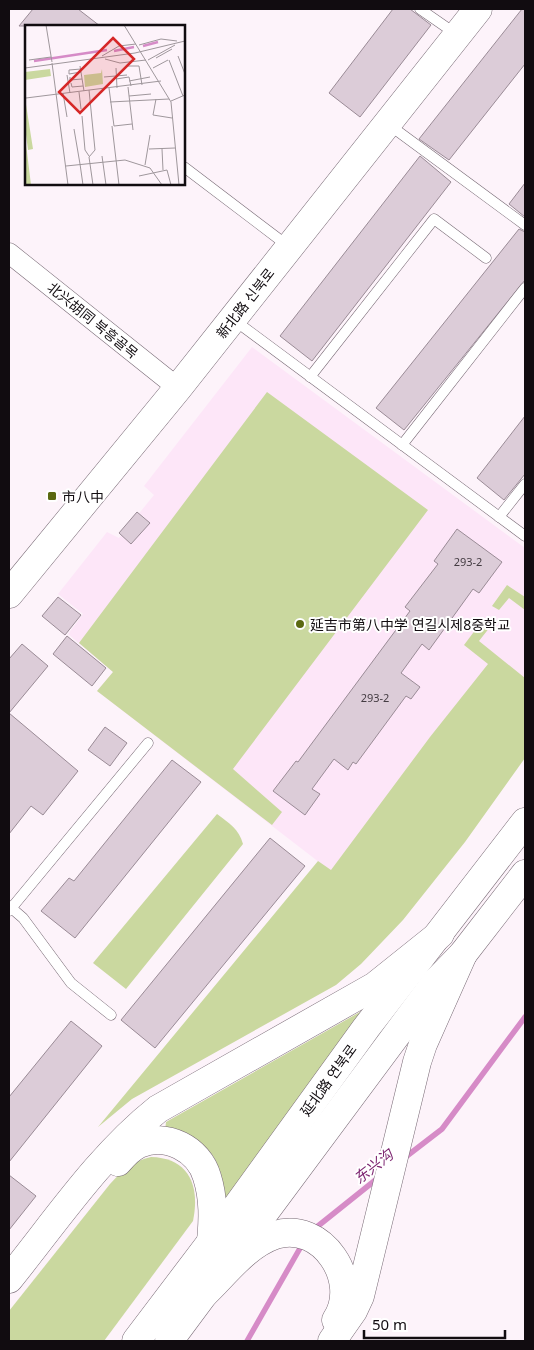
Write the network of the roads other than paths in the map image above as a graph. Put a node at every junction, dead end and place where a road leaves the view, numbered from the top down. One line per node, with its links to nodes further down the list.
1 (420, 9): 3 (lane)
2 (478, 9): 3 (main road, 新北路 신북로)
3 (458, 35): 4 (main road, 新北路 신북로)
4 (388, 123): 6 (lane); 7 (main road, 新北路 신북로)
5 (185, 168): 7 (lane)
6 (525, 225)
7 (290, 247): 11 (main road, 新北路 신북로)
8 (9, 253): 13 (street, 北兴胡同 북흥골목)
9 (486, 258): 12 (lane)
10 (525, 288): 14 (lane)
11 (233, 320): 12 (lane); 13 (main road, 新北路 신북로)
12 (310, 377): 14 (lane)
13 (178, 388): 18 (main road, 新北路 신북로)
14 (402, 445): 16 (lane)
15 (525, 484): 16 (lane)
16 (499, 517): 17 (lane)
17 (525, 536)
18 (9, 594)
19 (148, 743): 22 (lane)
20 (525, 822): 23 (main road, 延北路 연북로)
21 (525, 874): 24 (main road, 延北路 연북로)
22 (10, 909): 25 (lane)
23 (440, 934): 26 (main road, 延北路 연북로); 27 (main road)
24 (463, 954): 28 (main road, 延北路 연북로); 33 (main road)
25 (111, 1015)
26 (211, 1242): 29 (main road); 30 (main road, 延北路 연북로)
27 (9, 1279)
28 (205, 1293): 31 (main road, 延北路 연북로); 32 (main road)
29 (9, 1294)
30 (136, 1341)
31 (169, 1341)
32 (320, 1341)
33 (332, 1341)

